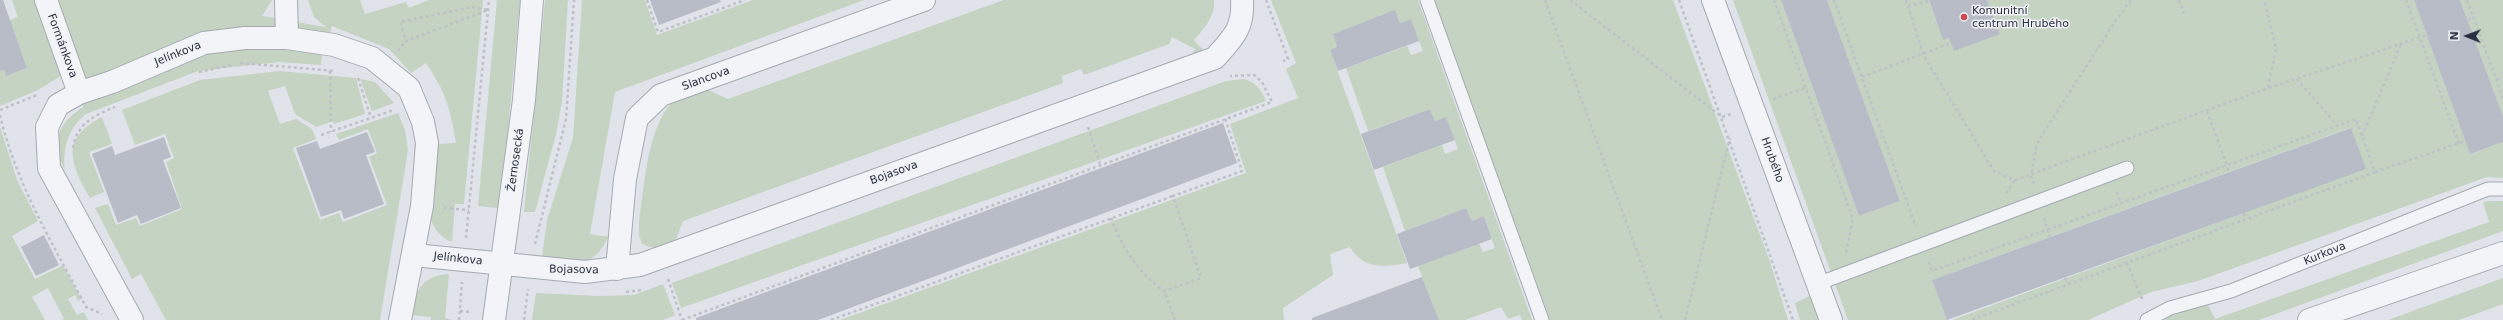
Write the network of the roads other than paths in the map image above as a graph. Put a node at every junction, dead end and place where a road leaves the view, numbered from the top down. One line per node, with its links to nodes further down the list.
1 (46, 0): 9 (street, Formánkova)
2 (286, 0): 8 (street)
3 (532, 0): 14 (street, Žernosecká)
4 (924, 0): 15 (street, Slancova)
5 (1242, 0): 15 (street, Bojasova)
6 (1427, 0): 21 (lane)
7 (1713, 0): 16 (street, Hrubého)
8 (286, 38): 9 (street, Jelínkova); 13 (street, Jelínkova)
9 (79, 93): 18 (street, Jelínkova)
10 (2127, 168): 16 (lane)
11 (2503, 189): 17 (lane, Kurkova)
12 (2503, 253): 23 (street)
13 (414, 255): 14 (street, Jelínkova); 19 (street, Jelínkova)
14 (502, 264): 15 (street, Bojasova); 20 (street, Žernosecká)
15 (617, 269)
16 (1817, 284): 22 (street, Hrubého)
17 (2148, 319)
18 (132, 320)
19 (400, 320)
20 (494, 320)
21 (1542, 320)
22 (1831, 320)
23 (2308, 320)

